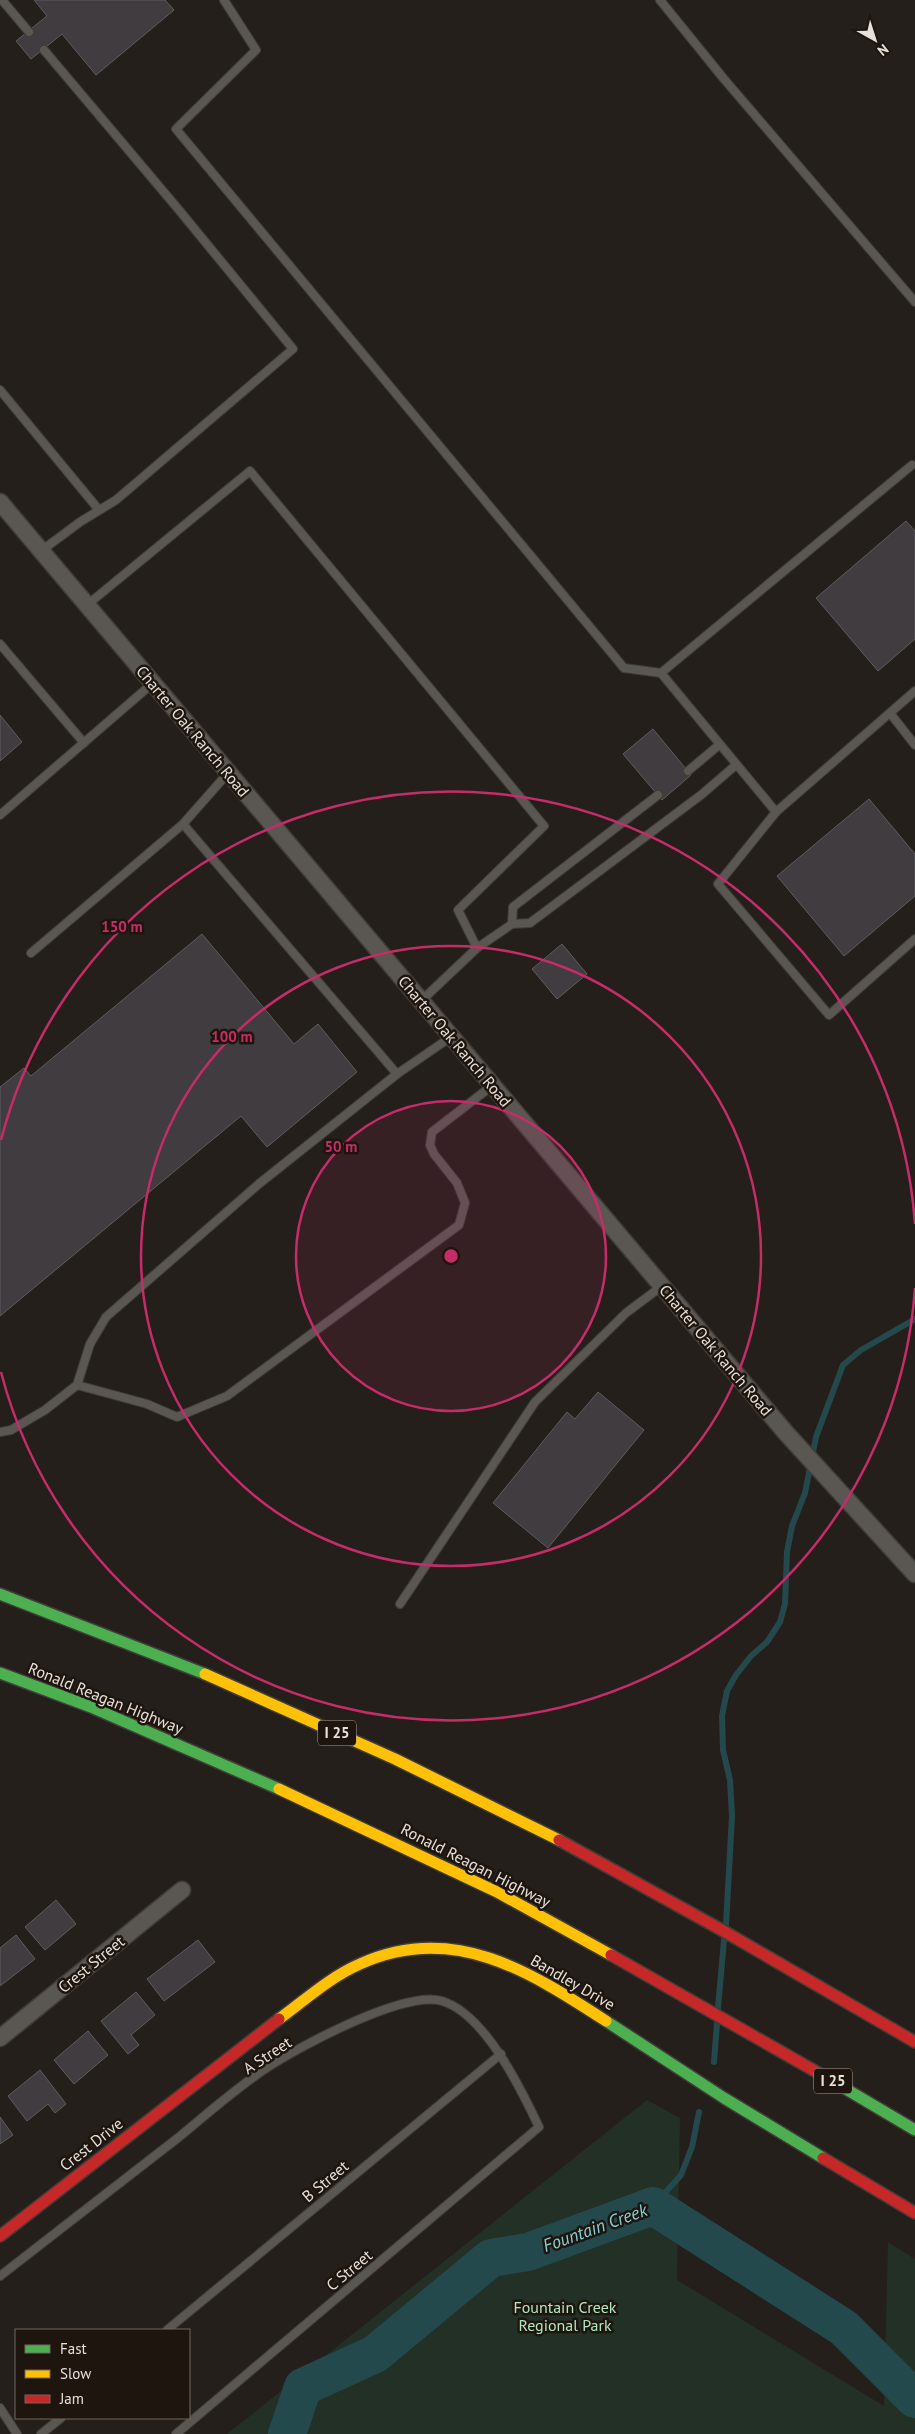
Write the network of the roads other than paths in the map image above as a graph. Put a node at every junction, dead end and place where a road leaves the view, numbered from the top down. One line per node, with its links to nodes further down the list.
1 (2, 0): 4 (lane)
2 (224, 0): 14 (lane)
3 (660, 0): 6 (lane)
4 (29, 32)
5 (44, 50): 10 (lane)
6 (915, 302)
7 (0, 390): 10 (lane)
8 (914, 466): 14 (lane)
9 (0, 502): 11 (street, Charter Oak Ranch Road)
10 (99, 510): 11 (lane)
11 (41, 551): 12 (street, Charter Oak Ranch Road)
12 (87, 605): 15 (street, Charter Oak Ranch Road); 30 (lane)
13 (0, 644): 18 (lane)
14 (661, 673): 19 (lane)
15 (153, 684): 18 (lane); 23 (street, Charter Oak Ranch Road)
16 (915, 692): 17 (lane)
17 (890, 714): 20 (lane); 25 (lane)
18 (84, 743): 26 (lane)
19 (720, 745): 21 (lane); 22 (lane)
20 (915, 745)
21 (736, 764): 25 (lane); 28 (lane)
22 (688, 771)
23 (228, 772): 27 (lane); 32 (street, Charter Oak Ranch Road)
24 (658, 795): 28 (lane)
25 (776, 812): 29 (lane)
26 (0, 815)
27 (183, 824): 31 (lane); 34 (lane)
28 (512, 924): 30 (lane)
29 (915, 939)
30 (477, 948): 32 (lane)
31 (31, 953)
32 (421, 1001): 33 (street, Charter Oak Ranch Road)
33 (451, 1036): 34 (lane); 35 (street, Charter Oak Ranch Road)
34 (397, 1074): 37 (lane)
35 (493, 1086): 36 (street, Charter Oak Ranch Road); 37 (lane)
36 (662, 1286): 39 (street, Charter Oak Ranch Road); 41 (lane)
37 (77, 1385): 38 (lane)
38 (0, 1432)
39 (915, 1574)
40 (0, 1594): 45 (main road, I 25)
41 (400, 1604)
42 (0, 1673): 49 (main road, Ronald Reagan Highway / I 25)
43 (182, 1890): 44 (street, Crest Street)
44 (0, 2038)
45 (915, 2042)
46 (501, 2054): 48 (lane, A Street); 52 (lane, A Street); 53 (lane, B Street)
47 (202, 2077): 50 (main road, Bandley Drive); 51 (main road, Crest Drive)
48 (539, 2127): 58 (lane, C Street)
49 (915, 2130)
50 (915, 2213)
51 (0, 2236)
52 (0, 2276)
53 (168, 2329)
54 (0, 2408): 56 (lane)
55 (60, 2419): 57 (lane)
56 (17, 2434)
57 (41, 2434)
58 (176, 2434)

